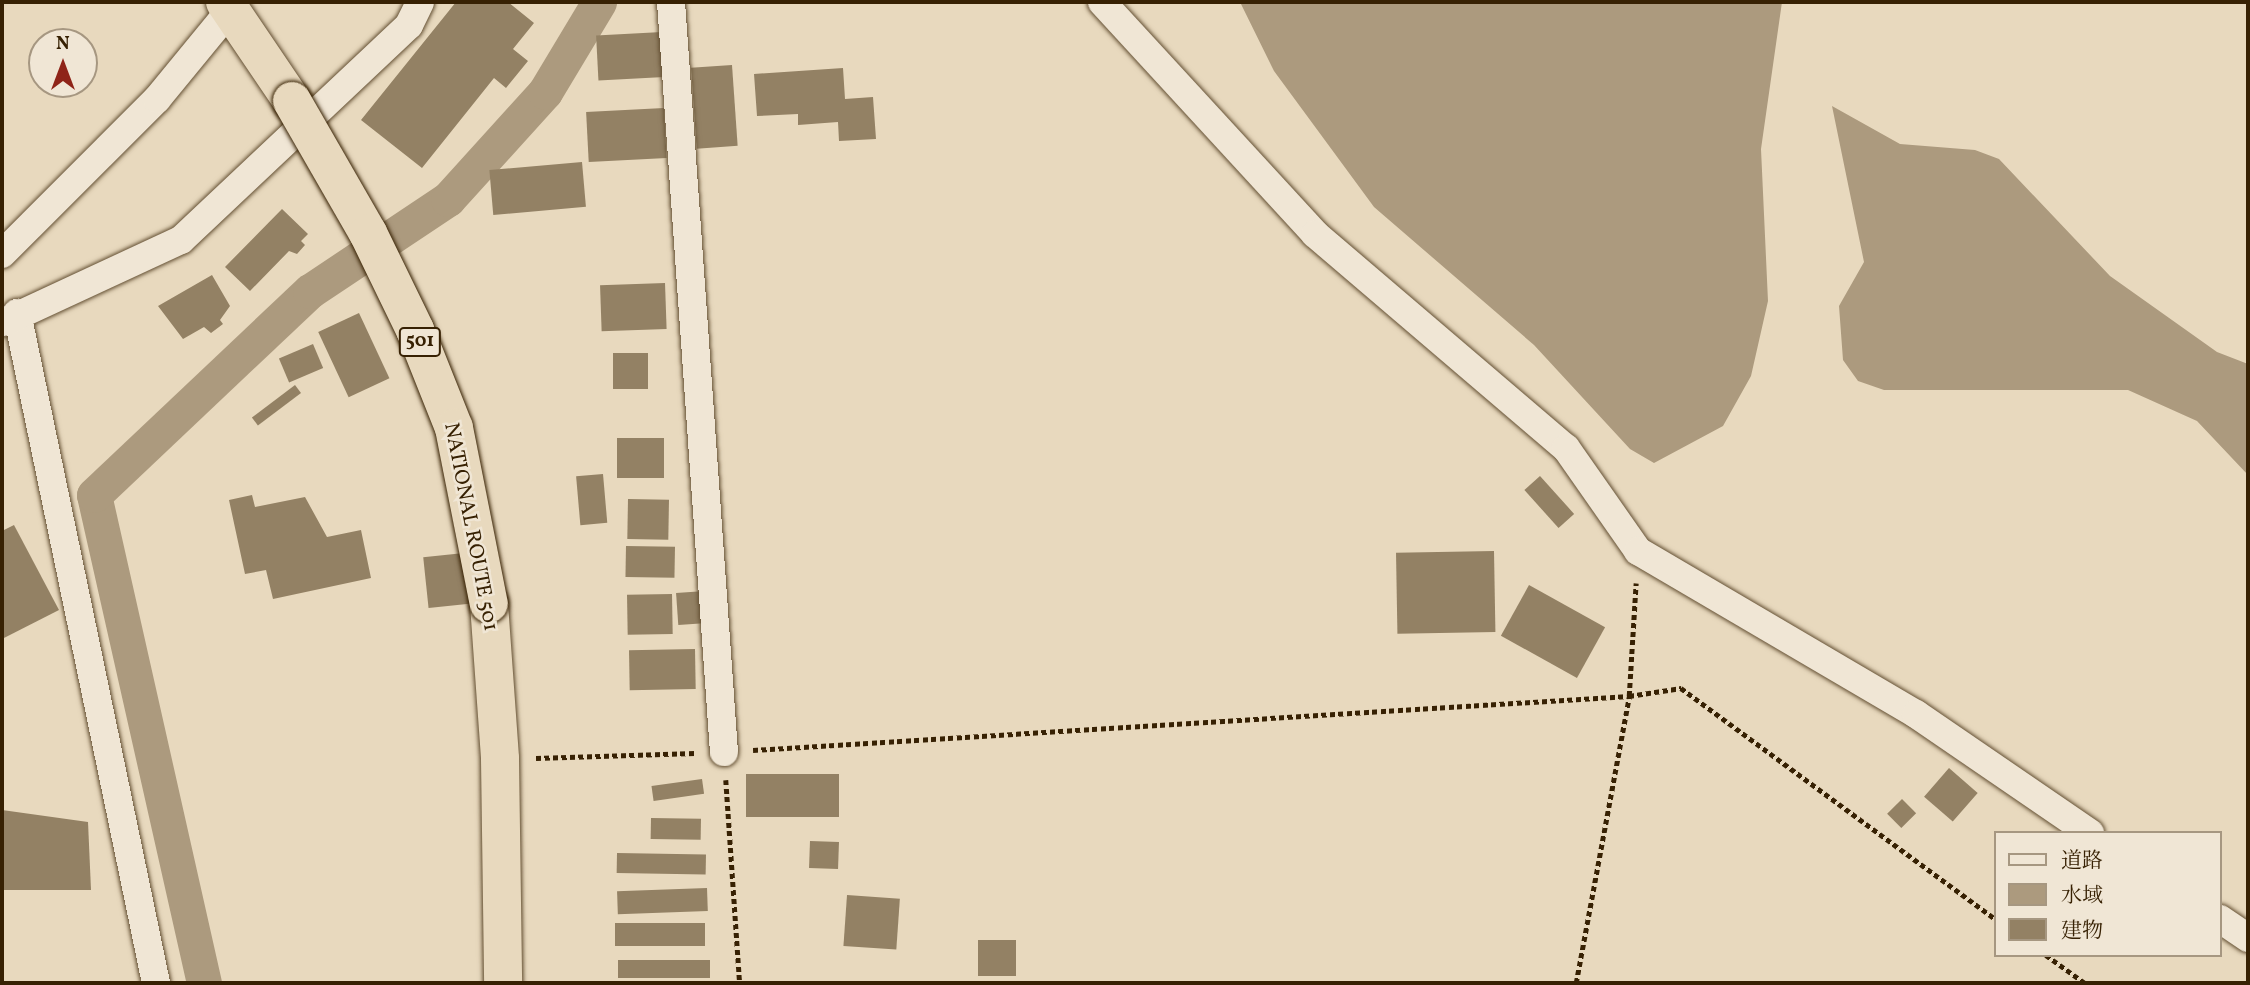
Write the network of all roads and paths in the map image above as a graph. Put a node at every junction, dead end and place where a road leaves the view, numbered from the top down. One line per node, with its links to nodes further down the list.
1 (420, 2): 6 (street)
2 (671, 2): 9 (street)
3 (1102, 2): 7 (street)
4 (227, 6): 5 (street); 10 (highway, NATIONAL ROUTE 501 / 501, bridge)
5 (2, 254)
6 (10, 318): 16 (street)
7 (1638, 551): 8 (path); 11 (street)
8 (1629, 696): 9 (path); 12 (path); 19 (path)
9 (724, 752): 10 (path); 18 (path)
10 (500, 760): 17 (highway, NATIONAL ROUTE 501 / 501)
11 (2087, 831)
12 (1994, 918)
13 (2222, 920): 14 (street)
14 (2248, 938)
15 (2049, 957): 20 (path)
16 (156, 983)
17 (503, 983)
18 (740, 983)
19 (1576, 983)
20 (2085, 983)

